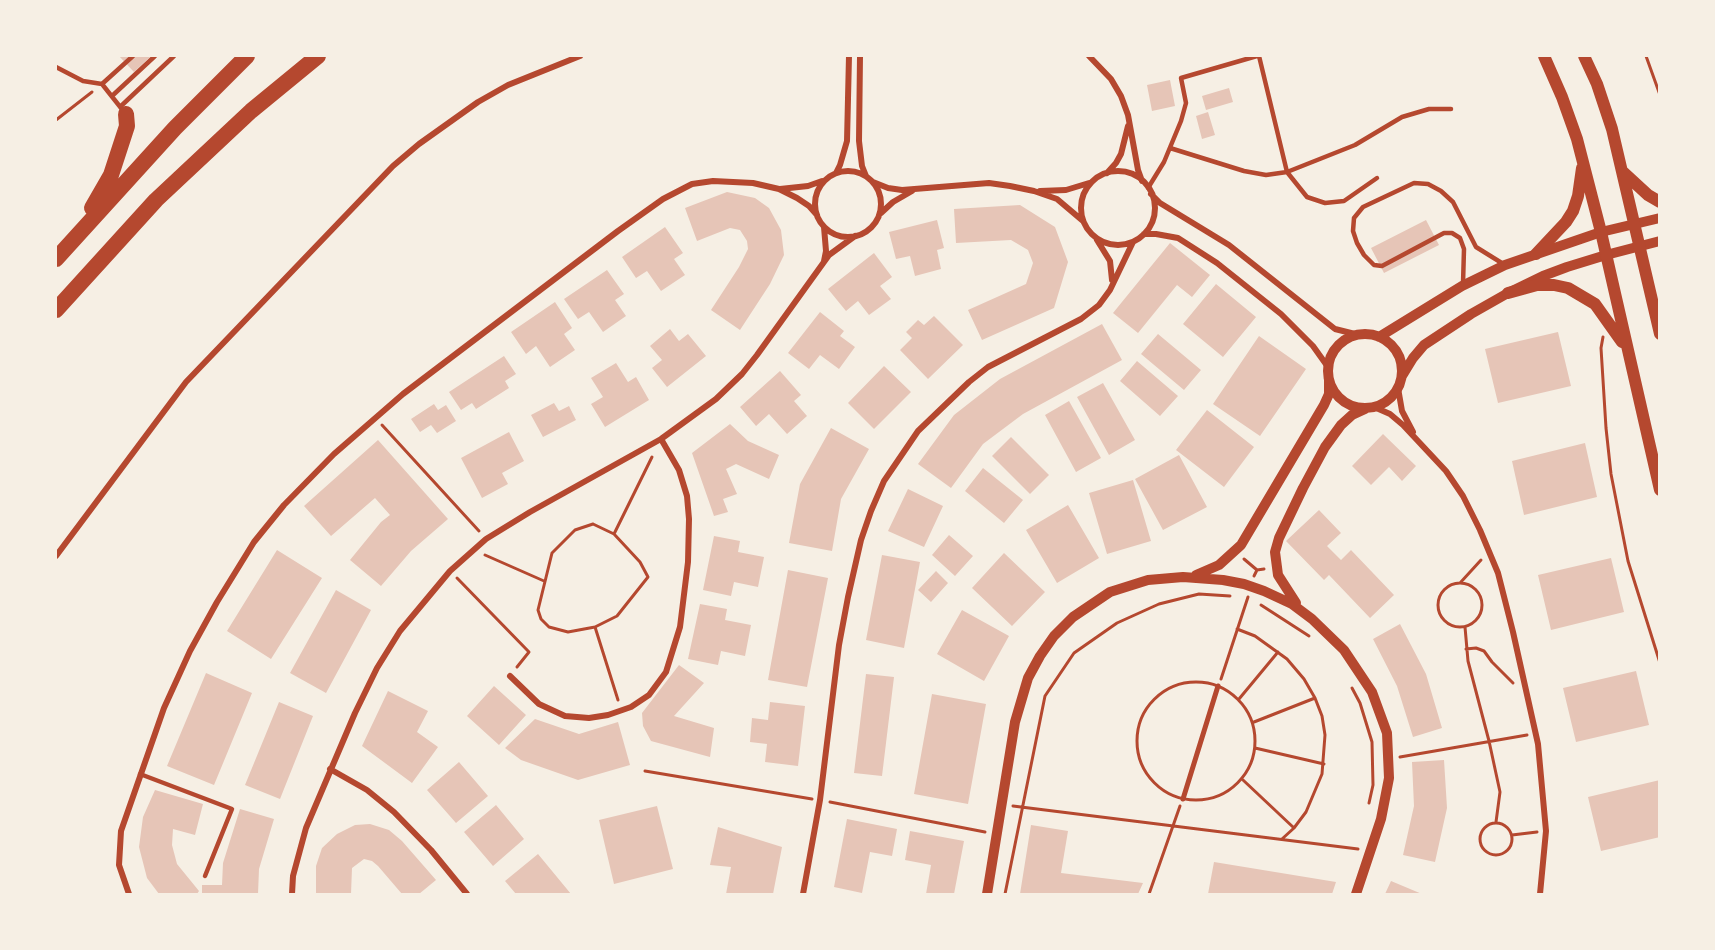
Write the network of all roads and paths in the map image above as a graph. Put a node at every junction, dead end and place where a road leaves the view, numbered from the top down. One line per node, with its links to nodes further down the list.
1 (133, 56): 16 (lane)
2 (155, 56): 19 (lane)
3 (174, 56): 21 (lane)
4 (247, 56): 51 (highway)
5 (318, 56): 64 (highway)
6 (580, 56): 84 (street)
7 (849, 56): 28 (street)
8 (860, 56): 30 (street)
9 (1089, 56): 23 (street)
10 (1258, 56): 24 (lane); 27 (lane)
11 (1544, 56): 25 (main road)
12 (1584, 56): 26 (main road)
13 (1646, 56): 17 (path)
14 (56, 67): 16 (lane)
15 (1659, 80): 17 (path)
16 (102, 84): 19 (lane); 22 (path)
17 (1655, 84): 18 (path)
18 (1659, 95)
19 (112, 96): 21 (lane)
20 (1451, 109): 27 (lane)
21 (123, 111): 51 (highway)
22 (56, 120)
23 (1129, 122): 29 (street); 33 (street)
24 (1170, 148): 27 (lane); 39 (lane)
25 (1583, 164): 47 (main road); 55 (main road)
26 (1623, 171): 40 (main road); 45 (main road)
27 (1287, 172): 31 (lane)
28 (835, 173): 30 (street); 32 (street)
29 (1107, 173): 33 (street); 35 (street)
30 (867, 176): 34 (street)
31 (1377, 178)
32 (825, 180): 36 (street); 42 (street)
33 (1142, 181): 39 (street)
34 (873, 182): 37 (street); 41 (street)
35 (1092, 182): 38 (street); 44 (street)
36 (779, 189): 42 (street); 76 (street)
37 (915, 190): 38 (street); 41 (street)
38 (1034, 191): 44 (street)
39 (1150, 191): 48 (street); 68 (street)
40 (1659, 202)
41 (879, 214): 49 (street)
42 (817, 215): 46 (street)
43 (1659, 218): 45 (street)
44 (1083, 221): 50 (street)
45 (1636, 225): 47 (street); 54 (main road)
46 (824, 226): 49 (street); 58 (street)
47 (1601, 232): 55 (street); 56 (main road)
48 (1144, 234): 52 (street); 71 (street)
49 (855, 236): 58 (street)
50 (1094, 237): 52 (street); 61 (street)
51 (73, 240): 57 (highway)
52 (1133, 242): 61 (street)
53 (1659, 242): 54 (street)
54 (1640, 247): 56 (street); 66 (main road)
55 (1536, 254): 59 (street)
56 (1606, 255): 62 (street); 70 (main road)
57 (56, 259)
58 (823, 264): 77 (street)
59 (1505, 265): 60 (street); 60 (lane)
60 (1462, 286): 69 (street)
61 (1110, 290): 117 (street)
62 (1508, 293): 65 (main road); 72 (street)
63 (1659, 295): 66 (main road)
64 (56, 310)
65 (1605, 317): 70 (main road); 98 (path)
66 (1656, 320): 67 (main road)
67 (1659, 334)
68 (1359, 335): 69 (street); 71 (street)
69 (1380, 337): 72 (street)
70 (1628, 351): 79 (main road)
71 (1328, 367): 73 (street)
72 (1402, 376): 74 (street)
73 (1329, 380): 75 (street); 87 (street)
74 (1398, 388): 75 (street); 78 (street)
75 (1369, 408): 78 (street); 85 (street)
76 (375, 417): 81 (path); 114 (street)
77 (661, 439): 80 (path); 81 (street); 105 (street)
78 (1422, 445): 83 (street)
79 (1659, 490)
80 (614, 534): 88 (path); 92 (path)
81 (486, 539): 82 (street)
82 (473, 549): 86 (street); 88 (path)
83 (1489, 551): 89 (path); 102 (street)
84 (56, 556)
85 (1276, 567): 90 (path); 91 (street)
86 (450, 571): 99 (path); 112 (street)
87 (1190, 577): 90 (street); 118 (street)
88 (544, 581): 92 (path)
89 (1460, 583): 93 (path); 93 (path)
90 (1249, 592): 91 (street); 94 (path); 95 (path); 120 (path)
91 (1301, 611): 110 (street)
92 (595, 627): 105 (path)
93 (1465, 627): 96 (path)
94 (1237, 629): 97 (path); 101 (path)
95 (1316, 641)
96 (1466, 649): 102 (path); 108 (path)
97 (1278, 652): 103 (path); 104 (path)
98 (1659, 663)
99 (510, 676): 105 (street)
100 (1349, 682): 119 (path)
101 (1218, 686): 116 (street)
102 (1528, 697): 107 (street)
103 (1315, 698): 106 (path); 111 (path)
104 (1239, 699)
105 (621, 711)
106 (1254, 722)
107 (1536, 733): 108 (path); 124 (street)
108 (1490, 741): 110 (path); 121 (path)
109 (1254, 748): 111 (path)
110 (1390, 759): 137 (street)
111 (1323, 764): 123 (path)
112 (330, 769): 131 (street); 132 (street)
113 (645, 771): 117 (path)
114 (140, 774): 129 (lane); 130 (street)
115 (1242, 779): 123 (path)
116 (1183, 799): 122 (path)
117 (820, 800): 125 (path); 133 (street)
118 (1001, 805): 120 (path); 125 (street)
119 (1369, 806)
120 (1021, 807): 122 (path); 135 (path)
121 (1496, 822): 126 (path); 126 (path)
122 (1173, 826): 127 (path); 136 (path)
123 (1294, 828): 127 (path)
124 (1546, 831): 126 (path); 138 (street)
125 (996, 834): 134 (street)
126 (1512, 836)
127 (1281, 839): 128 (path)
128 (1357, 857)
129 (206, 876)
130 (129, 894)
131 (292, 894)
132 (467, 894)
133 (803, 894)
134 (987, 894)
135 (1005, 894)
136 (1149, 894)
137 (1356, 894)
138 (1540, 894)

